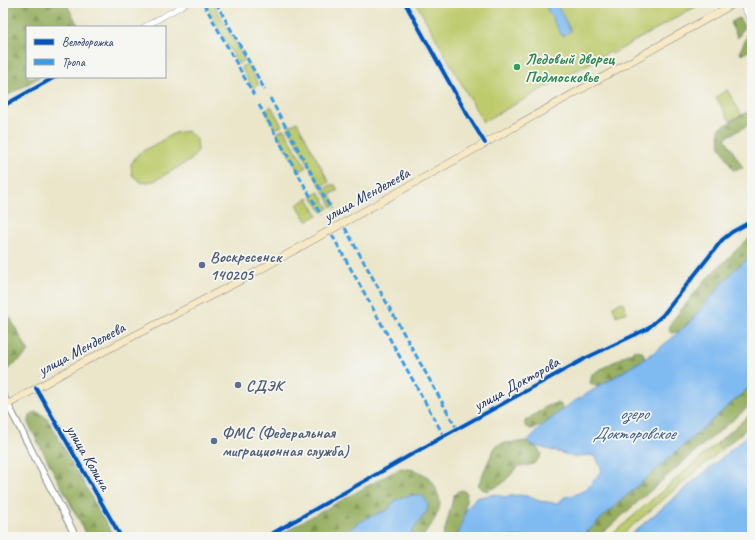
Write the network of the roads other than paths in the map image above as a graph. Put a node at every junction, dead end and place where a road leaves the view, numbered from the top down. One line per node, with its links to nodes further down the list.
1 (187, 3): 6 (street)
2 (405, 3): 9 (street)
3 (734, 3): 9 (main road, улица Менделеева)
4 (741, 3): 5 (street)
5 (752, 22)
6 (146, 26)
7 (52, 78): 8 (street)
8 (3, 106)
9 (485, 143): 11 (main road, улица Менделеева)
10 (752, 221): 16 (street, улица Докторова)
11 (36, 388): 13 (main road, улица Менделеева); 15 (street, улица Колина)
12 (3, 395): 13 (street)
13 (6, 406): 14 (street)
14 (76, 537)
15 (121, 537)
16 (266, 537)

